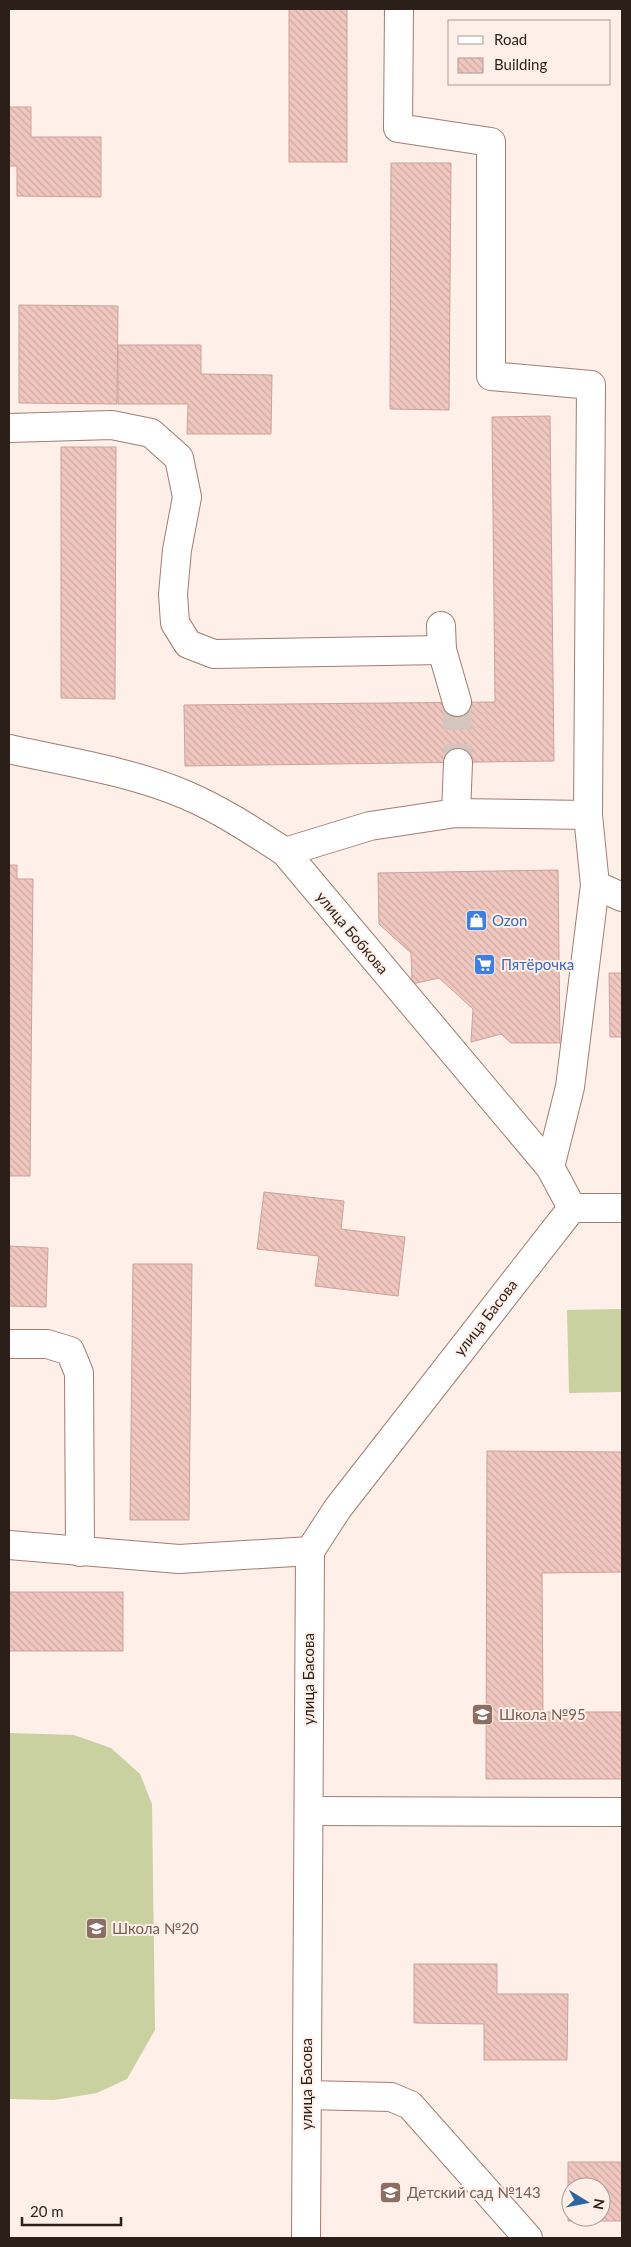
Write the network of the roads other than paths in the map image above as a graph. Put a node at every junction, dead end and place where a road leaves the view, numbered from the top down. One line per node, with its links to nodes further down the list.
1 (399, 9): 7 (street)
2 (9, 428): 3 (street)
3 (457, 702)
4 (9, 749): 8 (street, улица Бобкова)
5 (458, 763): 6 (street)
6 (456, 813): 7 (street); 8 (street)
7 (588, 815): 9 (street)
8 (285, 852): 11 (street, улица Бобкова)
9 (595, 885): 10 (street); 11 (street)
10 (622, 897)
11 (550, 1167): 12 (street, улица Бобкова)
12 (572, 1208): 13 (street); 16 (street, улица Басова)
13 (622, 1208)
14 (9, 1344): 17 (street)
15 (9, 1544): 17 (street)
16 (310, 1551): 17 (street); 18 (street, улица Басова)
17 (80, 1552)
18 (309, 1811): 19 (street); 20 (street, улица Басова)
19 (622, 1812)
20 (307, 2095): 21 (street, улица Басова); 22 (street)
21 (306, 2238)
22 (528, 2238)

